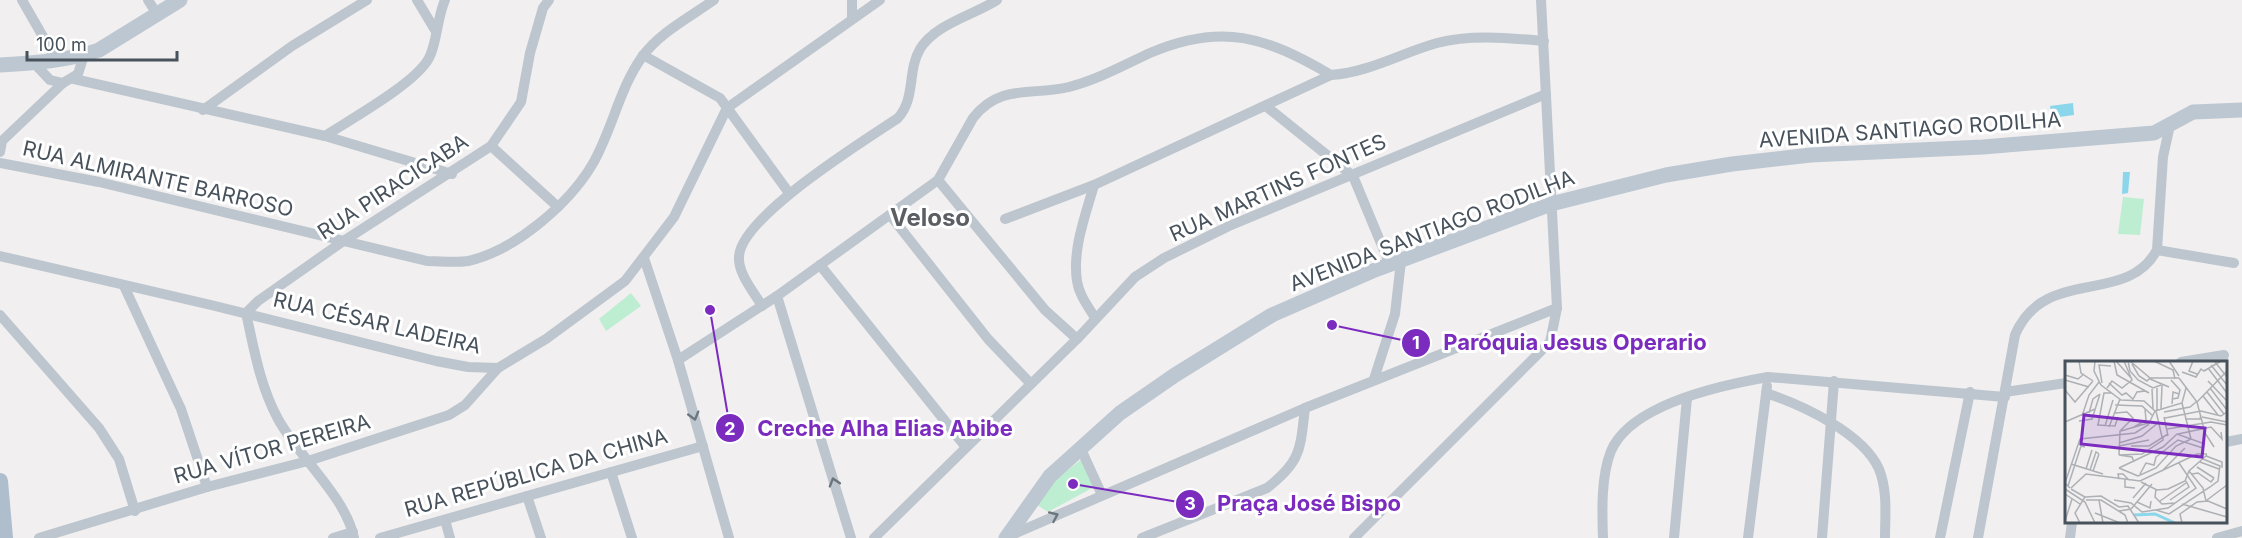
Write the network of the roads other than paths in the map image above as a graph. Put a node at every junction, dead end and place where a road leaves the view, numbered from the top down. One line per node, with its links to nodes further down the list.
1 (22, 0): 19 (street)
2 (148, 0): 13 (street)
3 (180, 0): 13 (main road)
4 (367, 0): 27 (street)
5 (417, 0): 15 (street)
6 (445, 0): 15 (street)
7 (549, 0): 31 (street, RUA PIRACICABA)
8 (714, 0): 18 (street, RUA ALMIRANTE BARROSO)
9 (852, 0): 14 (street)
10 (880, 0): 14 (street, RUA CÉSAR LADEIRA)
11 (997, 0): 38 (street)
12 (1541, 0): 16 (street)
13 (157, 14): 17 (main road)
14 (852, 18): 26 (street, RUA CÉSAR LADEIRA)
15 (435, 30): 30 (street)
16 (1544, 41): 22 (street); 24 (street)
17 (84, 55): 19 (main road); 23 (street)
18 (643, 55): 26 (street); 40 (street, RUA ALMIRANTE BARROSO)
19 (57, 61): 20 (main road)
20 (34, 63): 21 (main road); 23 (street)
21 (0, 65)
22 (1331, 75): 25 (street); 36 (street)
23 (69, 81): 27 (street); 32 (street)
24 (1546, 94): 35 (street, RUA MARTINS FONTES); 39 (street)
25 (1267, 107): 35 (street); 37 (street)
26 (727, 108): 38 (street); 46 (street, RUA CÉSAR LADEIRA)
27 (203, 110): 30 (street)
28 (2242, 111): 29 (main road, AVENIDA SANTIAGO RODILHA)
29 (2170, 125): 39 (main road, AVENIDA SANTIAGO RODILHA); 44 (street)
30 (325, 136): 34 (street)
31 (491, 146): 34 (street, RUA PIRACICABA); 40 (street)
32 (0, 152)
33 (0, 163): 43 (street, RUA ALMIRANTE BARROSO)
34 (452, 174): 43 (street, RUA PIRACICABA)
35 (1353, 176): 47 (street); 56 (street, RUA MARTINS FONTES)
36 (938, 180): 41 (street); 57 (street)
37 (1095, 185): 42 (street); 56 (street)
38 (789, 193): 52 (street)
39 (1551, 204): 47 (main road, AVENIDA SANTIAGO RODILHA); 53 (street)
40 (558, 207): 43 (street, RUA ALMIRANTE BARROSO)
41 (890, 215): 49 (street); 66 (street)
42 (1005, 219)
43 (342, 242): 54 (street, RUA PIRACICABA)
44 (2157, 250): 48 (street); 69 (street)
45 (0, 256): 50 (street, RUA CÉSAR LADEIRA)
46 (644, 258): 58 (street); 61 (street, RUA CÉSAR LADEIRA)
47 (1395, 263): 63 (street); 77 (main road, AVENIDA SANTIAGO RODILHA)
48 (2234, 263)
49 (820, 265): 51 (street); 76 (street)
50 (124, 286): 54 (street, RUA CÉSAR LADEIRA); 81 (street)
51 (777, 296): 52 (street); 97 (street, one-way to 51)
52 (762, 306): 58 (street)
53 (1557, 308): 63 (street); 101 (street)
54 (246, 314): 61 (street, RUA CÉSAR LADEIRA); 78 (street)
55 (0, 315): 84 (street)
56 (1095, 318): 57 (street, RUA MARTINS FONTES)
57 (1077, 339): 66 (street, RUA MARTINS FONTES)
58 (678, 360): 75 (street, one-way to 75)
59 (2192, 361): 60 (street)
60 (2222, 361)
61 (498, 368): 78 (street, RUA VÍTOR PEREIRA)
62 (1768, 377): 64 (street); 68 (street); 70 (street)
63 (1374, 379): 71 (street)
64 (1834, 381): 67 (street); 72 (street)
65 (2065, 383): 69 (street)
66 (1030, 384): 76 (street, RUA MARTINS FONTES)
67 (1970, 392): 69 (street); 107 (street)
68 (1766, 393): 72 (street); 104 (street)
69 (2005, 394): 108 (street)
70 (1687, 398): 102 (street); 103 (street)
71 (1305, 408): 82 (street); 100 (street)
72 (1832, 424): 105 (street); 106 (street)
73 (2242, 439): 74 (street)
74 (2227, 442)
75 (703, 446): 79 (street, RUA REPÚBLICA DA CHINA); 96 (street)
76 (965, 446): 98 (street, RUA MARTINS FONTES)
77 (1080, 447): 82 (street); 99 (main road, AVENIDA SANTIAGO RODILHA)
78 (308, 461): 81 (street, RUA VÍTOR PEREIRA); 88 (street)
79 (611, 472): 83 (street, RUA REPÚBLICA DA CHINA); 95 (street)
80 (0, 481): 89 (main road)
81 (207, 487): 84 (street, RUA VÍTOR PEREIRA)
82 (1102, 495): 99 (street, one-way to 82)
83 (527, 496): 85 (street, RUA REPÚBLICA DA CHINA); 94 (street)
84 (135, 511): 90 (street, RUA VÍTOR PEREIRA)
85 (445, 519): 92 (street, RUA REPÚBLICA DA CHINA); 93 (street)
86 (2072, 523): 109 (street)
87 (2242, 531): 110 (street)
88 (354, 535): 91 (street)
89 (5, 538)
90 (39, 538)
91 (333, 538)
92 (380, 538)
93 (450, 538)
94 (540, 538)
95 (632, 538)
96 (729, 538)
97 (851, 538)
98 (874, 538)
99 (1006, 538)
100 (1142, 538)
101 (1354, 538)
102 (1603, 538)
103 (1674, 538)
104 (1748, 538)
105 (1822, 538)
106 (1885, 538)
107 (1940, 538)
108 (1978, 538)
109 (2070, 538)
110 (2217, 538)

